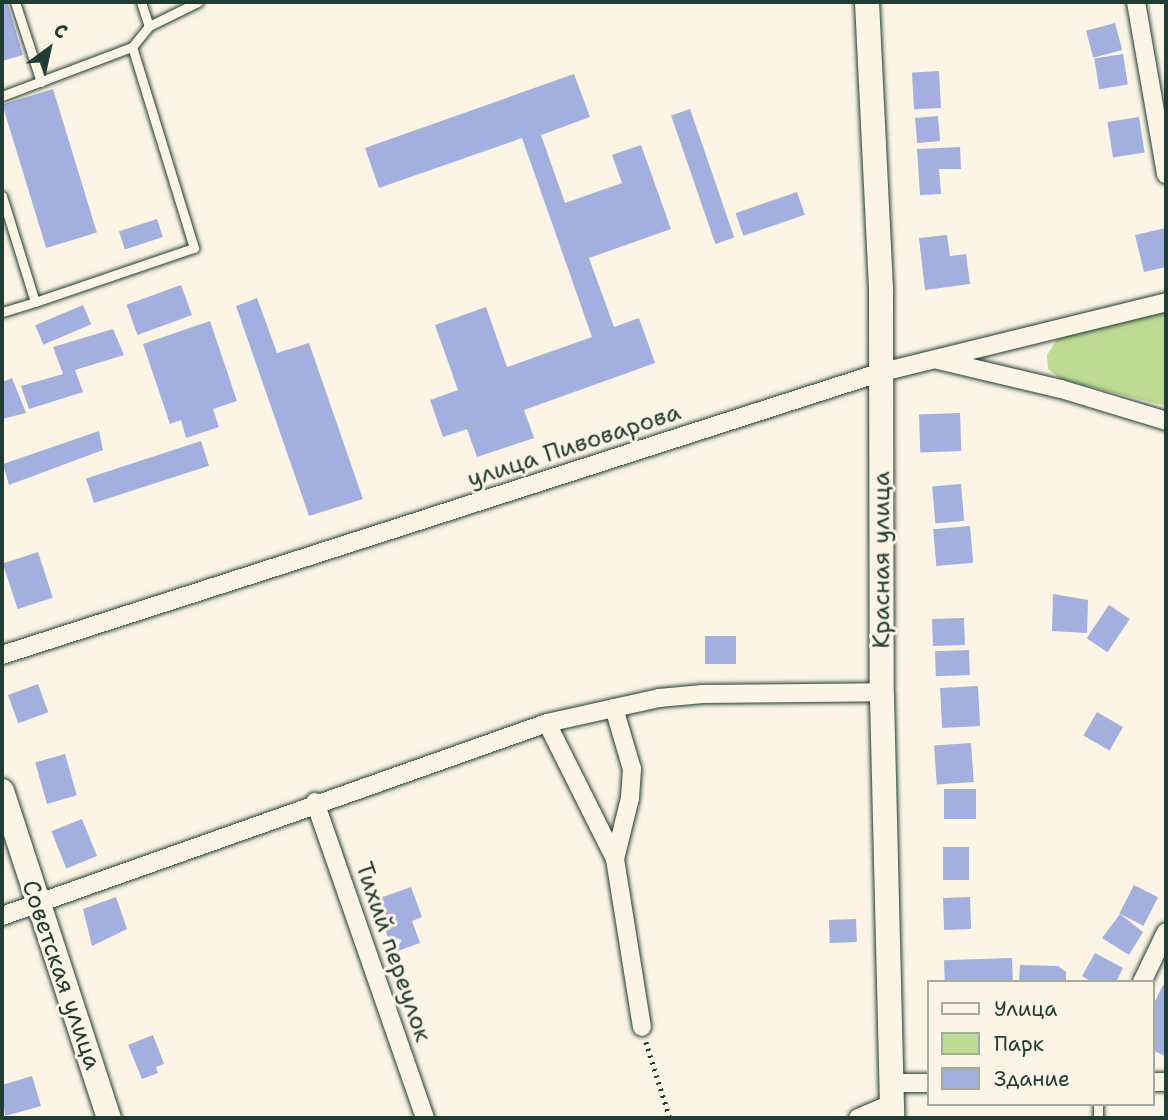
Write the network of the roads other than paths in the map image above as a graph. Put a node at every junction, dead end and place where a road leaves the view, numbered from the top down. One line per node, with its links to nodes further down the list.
1 (15, 2): 8 (lane)
2 (141, 2): 6 (lane)
3 (198, 2): 6 (lane)
4 (867, 2): 16 (street, Красная улица)
5 (1136, 2): 10 (street)
6 (149, 26): 7 (lane)
7 (132, 47): 8 (lane); 12 (lane)
8 (41, 82): 9 (lane)
9 (2, 96)
10 (1166, 174)
11 (2, 197): 12 (lane)
12 (35, 302): 14 (lane)
13 (1166, 302): 15 (street, улица Пивоварова)
14 (2, 312)
15 (934, 359): 16 (street, улица Пивоварова); 17 (street)
16 (882, 373): 18 (street, улица Пивоварова); 19 (street, Красная улица)
17 (1166, 421)
18 (2, 655)
19 (882, 692): 20 (street); 31 (street, Красная улица)
20 (614, 708): 21 (street); 24 (street)
21 (547, 723): 23 (street); 24 (street)
22 (2, 791): 25 (street, Советская улица)
23 (314, 802): 25 (street); 33 (street, Тихий переулок)
24 (615, 859): 29 (street)
25 (36, 906): 26 (street); 32 (street, Советская улица)
26 (2, 916)
27 (1166, 932): 28 (street)
28 (1143, 980)
29 (642, 1027)
30 (926, 1084): 31 (street)
31 (892, 1102): 34 (street)
32 (109, 1118)
33 (425, 1118)
34 (858, 1118)

